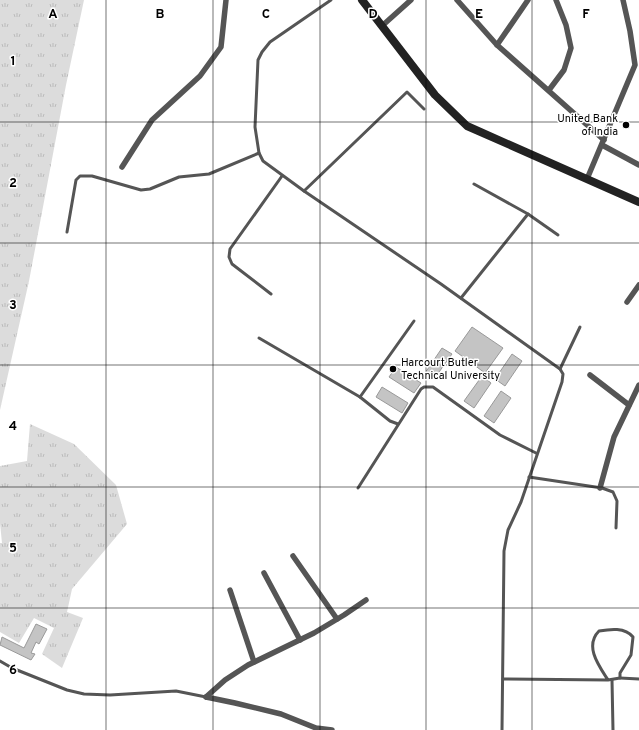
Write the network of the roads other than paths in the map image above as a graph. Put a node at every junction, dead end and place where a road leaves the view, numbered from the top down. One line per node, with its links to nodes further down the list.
1 (226, 0): 17 (street)
2 (331, 0): 15 (lane)
3 (362, 0): 9 (street)
4 (411, 0): 9 (street)
5 (457, 0): 10 (street)
6 (556, 0): 12 (street)
7 (623, 0): 11 (street)
8 (526, 1): 10 (street)
9 (382, 25): 19 (street)
10 (497, 44): 12 (street)
11 (637, 65): 14 (street)
12 (549, 90): 14 (street)
13 (424, 109): 21 (lane)
14 (603, 143): 16 (street); 19 (street)
15 (259, 153): 18 (lane); 24 (lane)
16 (639, 165)
17 (122, 167)
18 (282, 176): 21 (lane); 27 (lane)
19 (587, 178): 22 (street)
20 (474, 184): 23 (lane)
21 (304, 191): 28 (lane)
22 (639, 202)
23 (528, 214): 25 (lane); 28 (lane)
24 (67, 232)
25 (558, 235)
26 (639, 285): 29 (street)
27 (271, 294)
28 (461, 298): 33 (lane)
29 (627, 302)
30 (414, 321): 36 (lane)
31 (580, 327): 33 (lane)
32 (259, 338): 36 (lane)
33 (560, 369): 39 (lane)
34 (590, 375): 37 (street)
35 (639, 385): 37 (street)
36 (360, 397): 38 (lane)
37 (629, 406): 42 (street)
38 (398, 424): 39 (lane); 41 (lane)
39 (536, 453): 40 (lane)
40 (529, 477): 42 (lane); 54 (lane)
41 (358, 488)
42 (600, 488): 43 (lane)
43 (616, 528)
44 (293, 556): 48 (street)
45 (264, 573): 49 (street)
46 (230, 590): 51 (street)
47 (366, 600): 48 (street)
48 (337, 619): 49 (street)
49 (300, 640): 51 (street)
50 (0, 661): 56 (lane)
51 (254, 662): 56 (street)
52 (620, 678): 53 (lane); 55 (lane); 55 (lane)
53 (639, 678)
54 (502, 679): 55 (lane); 59 (lane)
55 (610, 680): 60 (lane)
56 (206, 697): 57 (street)
57 (316, 729): 58 (street)
58 (332, 730)
59 (502, 730)
60 (613, 730)

